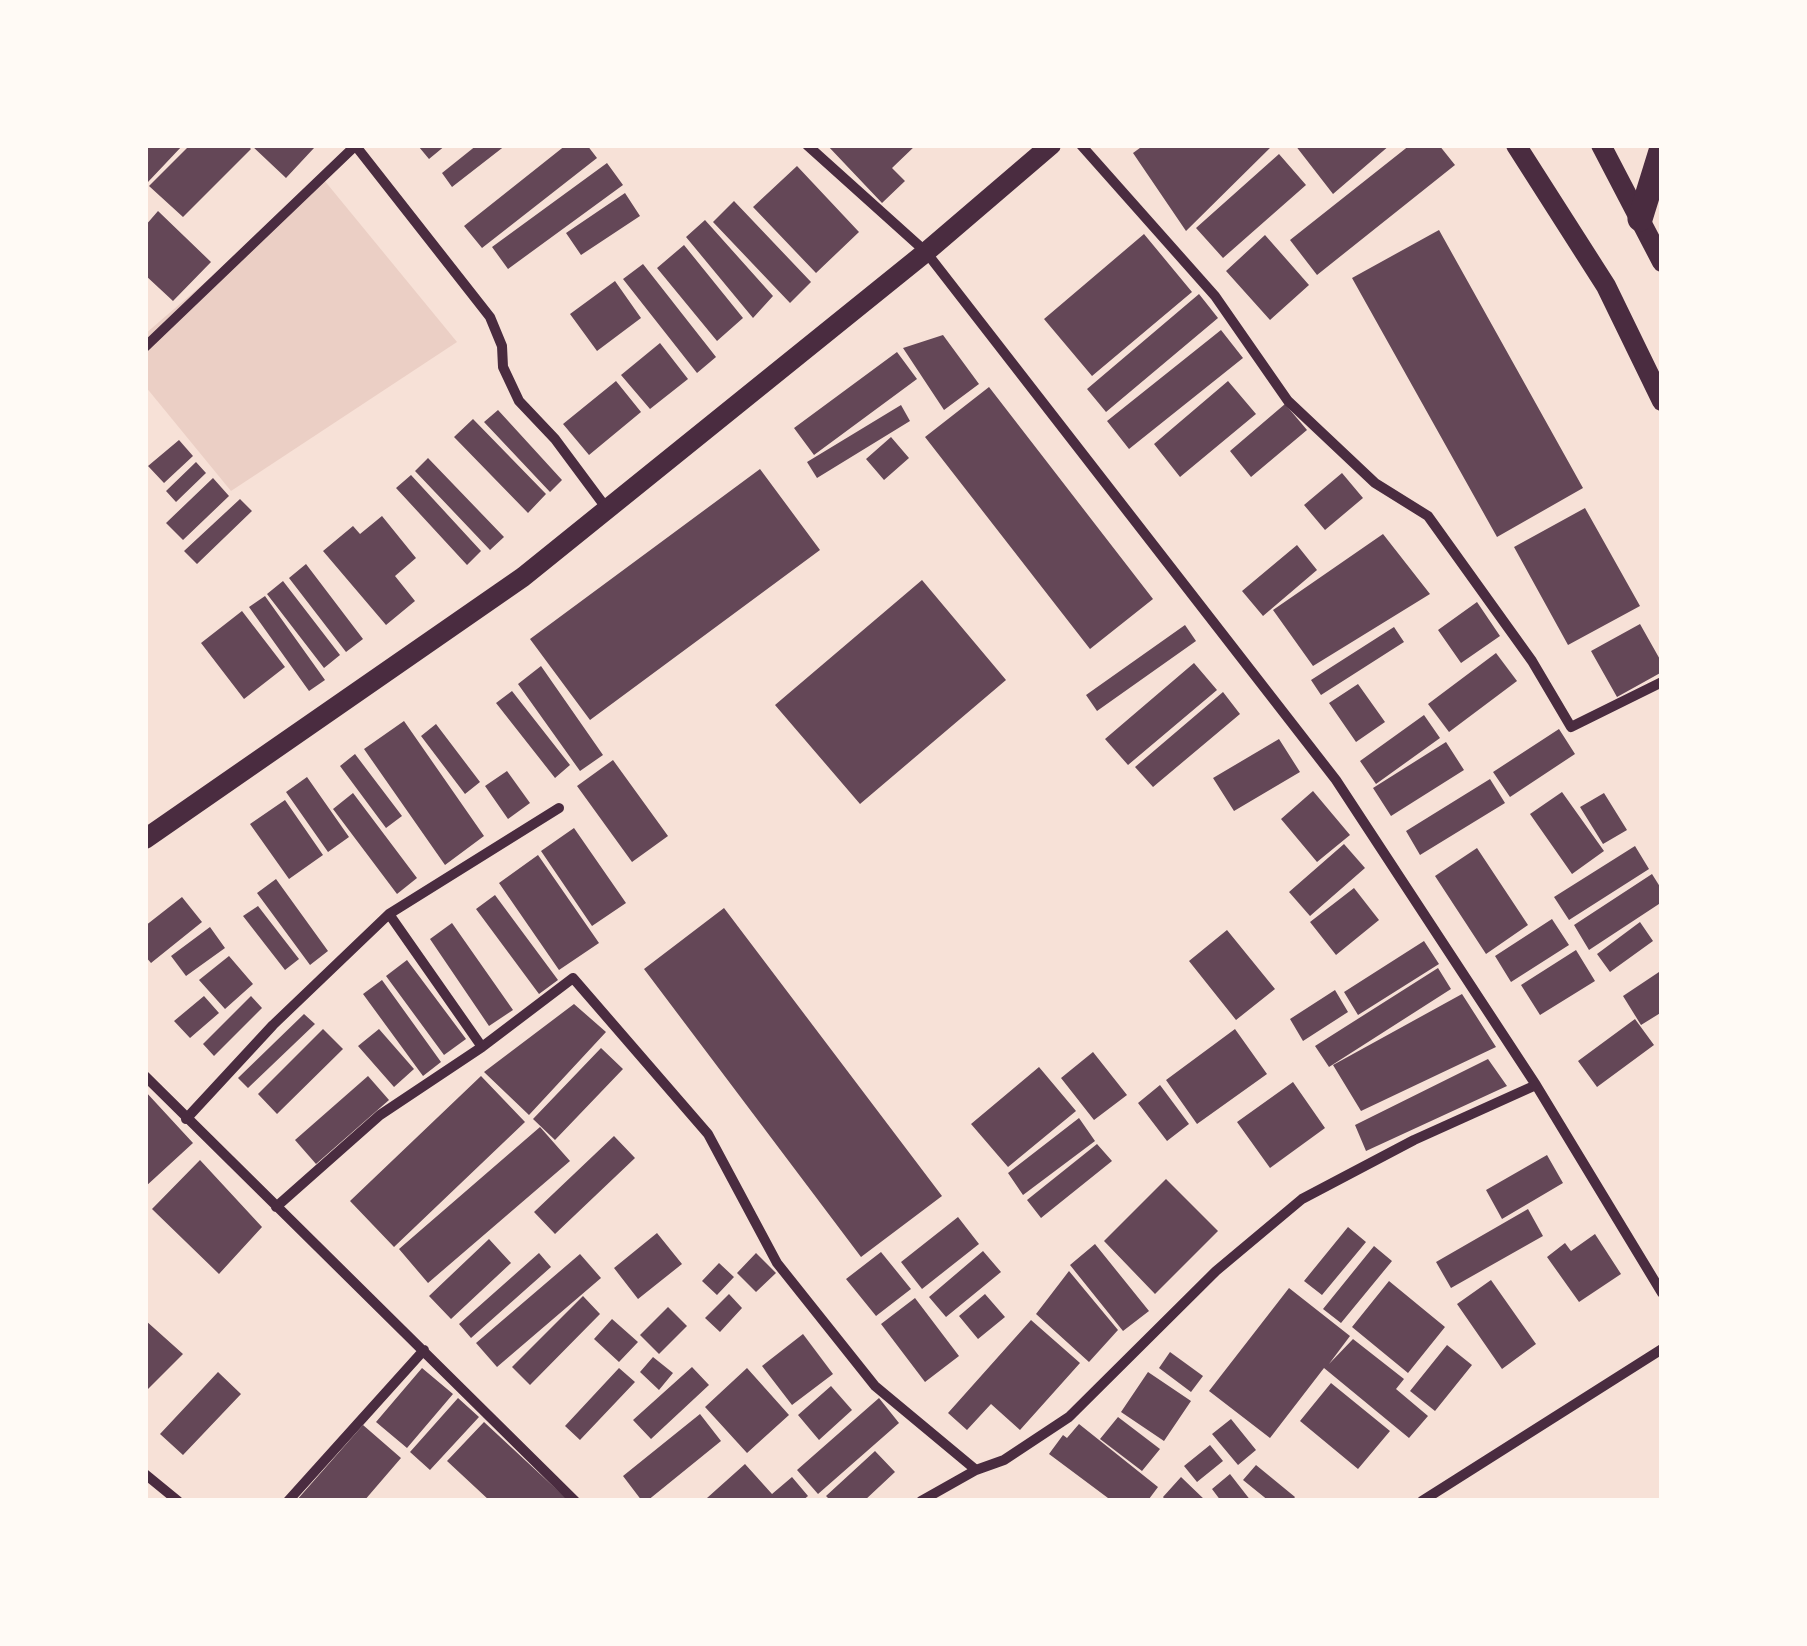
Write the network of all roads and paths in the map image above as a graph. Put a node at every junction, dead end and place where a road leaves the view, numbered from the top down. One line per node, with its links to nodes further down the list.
1 (355, 145): 11 (street); 13 (street)
2 (807, 145): 9 (street)
3 (1051, 145): 9 (main road)
4 (1081, 145): 14 (street)
5 (1516, 145): 12 (main road)
6 (1601, 145): 8 (main road)
7 (1662, 148): 8 (main road)
8 (1640, 219): 10 (main road)
9 (926, 252): 13 (main road); 20 (street)
10 (1662, 262)
11 (145, 348)
12 (1662, 401)
13 (608, 508): 16 (main road)
14 (1662, 682)
15 (559, 808): 17 (street)
16 (145, 839)
17 (389, 914): 18 (street); 21 (street)
18 (482, 1046): 22 (street); 26 (street)
19 (145, 1076): 21 (street)
20 (1536, 1085): 23 (street); 26 (street)
21 (186, 1119): 22 (street)
22 (276, 1207): 25 (street)
23 (1662, 1293)
24 (1662, 1349): 32 (street)
25 (424, 1350): 29 (street); 30 (street)
26 (976, 1470): 31 (street)
27 (145, 1474): 28 (street)
28 (178, 1501)
29 (288, 1501)
30 (574, 1501)
31 (921, 1501)
32 (1422, 1501)

